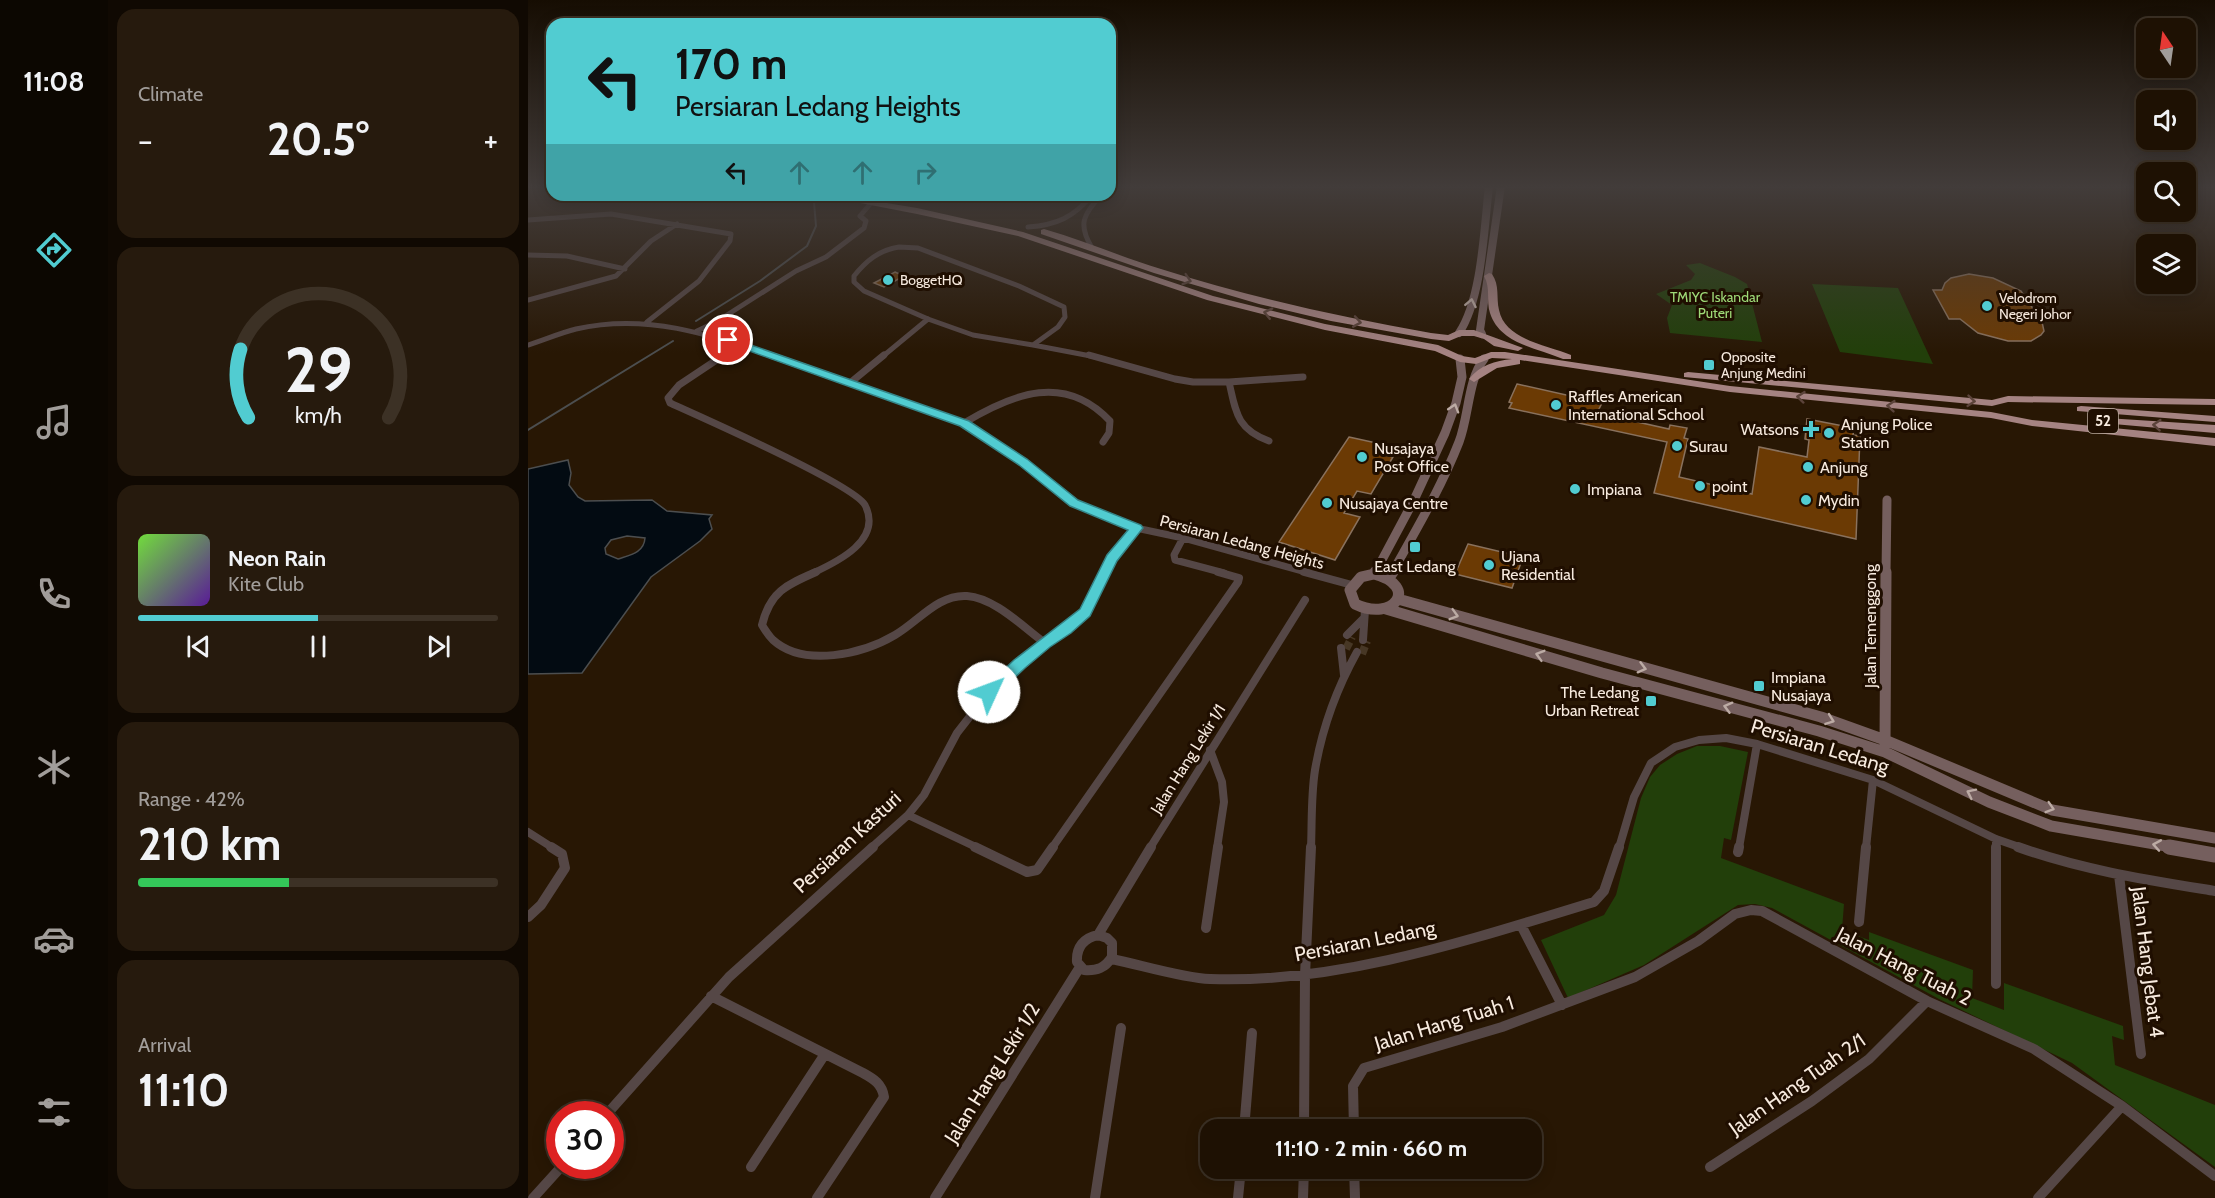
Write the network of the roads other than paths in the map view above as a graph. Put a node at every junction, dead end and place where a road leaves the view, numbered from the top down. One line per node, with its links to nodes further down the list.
1 (650, 242): 11 (street)
2 (728, 242): 15 (street)
3 (846, 242): 16 (street)
4 (1043, 242): 23 (highway, one-way to 4)
5 (1073, 242): 9 (highway)
6 (1088, 242): 9 (street)
7 (1482, 242): 18 (street, one-way to 7)
8 (1494, 242): 12 (street)
9 (1092, 248): 18 (highway, one-way to 18)
10 (528, 255): 11 (street)
11 (626, 269): 13 (street)
12 (1489, 276): 17 (street); 25 (highway)
13 (528, 300)
14 (928, 319): 22 (street); 22 (street); 31 (street)
15 (647, 322): 16 (street, Persiaran Ledang Heights); 21 (street, Persiaran Ledang Heights)
16 (697, 331): 20 (street, Persiaran Ledang Heights)
17 (1482, 334): 18 (highway); 19 (highway)
18 (1454, 335): 23 (highway)
19 (1494, 343): 24 (highway); 25 (highway, 52)
20 (741, 344): 31 (street, Persiaran Ledang Heights); 52 (street)
21 (528, 345)
22 (1032, 346): 30 (street)
23 (1446, 350): 26 (highway)
24 (1487, 357): 26 (highway); 27 (highway, 52); 29 (street)
25 (1567, 357): 33 (highway, 52, one-way to 33)
26 (1460, 359): 43 (street, one-way to 26)
27 (1578, 367): 29 (highway); 33 (highway, 52, one-way to 27)
28 (1303, 377): 30 (street)
29 (1474, 379): 44 (street)
30 (1229, 382): 37 (street)
31 (850, 383): 35 (street, Persiaran Ledang Heights)
32 (2215, 402): 33 (highway)
33 (1992, 409): 34 (highway, 52); 36 (highway, 52, one-way to 33); 39 (highway)
34 (2215, 419)
35 (964, 423): 38 (street); 41 (street, Persiaran Ledang Heights)
36 (2215, 429)
37 (1269, 441)
38 (1103, 442)
39 (2215, 442)
40 (1887, 500): 57 (street, Jalan Temenggong)
41 (1136, 528): 42 (street, Persiaran Ledang Heights); 52 (street, Persiaran Kasturi)
42 (1184, 538): 45 (street, Persiaran Ledang Heights); 60 (street)
43 (1374, 574): 44 (street); 45 (street)
44 (1389, 578): 46 (street)
45 (1352, 585): 49 (street)
46 (1398, 599): 48 (street); 57 (street, Persiaran Ledang, one-way to 57)
47 (1305, 600): 58 (street, Jalan Hang Lekir 1/1)
48 (1386, 609): 49 (street); 57 (street, Persiaran Ledang, one-way to 48)
49 (1364, 614): 50 (street); 51 (street)
50 (1349, 636)
51 (1365, 640)
52 (1045, 643): 60 (street, Persiaran Kasturi)
53 (1343, 648): 55 (street)
54 (1360, 653): 55 (street)
55 (1344, 675): 75 (street)
56 (1757, 744): 59 (street, Persiaran Ledang); 64 (street); 70 (street, Persiaran Ledang)
57 (1885, 746): 62 (street, Persiaran Ledang, one-way to 62); 65 (street, Persiaran Ledang, one-way to 57)
58 (1210, 750): 71 (street); 72 (street, Jalan Hang Lekir 1/1)
59 (1873, 780): 63 (street, Persiaran Ledang); 69 (street)
60 (908, 815): 77 (street, Persiaran Kasturi)
61 (528, 832): 68 (street)
62 (2215, 838)
63 (1996, 839): 66 (street, Persiaran Ledang); 76 (street)
64 (1738, 852)
65 (2215, 855)
66 (2119, 875): 67 (street, Persiaran Ledang); 83 (street, Jalan Hang Jebat 4)
67 (2215, 891)
68 (528, 917)
69 (1859, 921)
70 (1521, 925): 75 (street, Persiaran Ledang); 79 (street)
71 (1206, 927)
72 (1098, 935): 73 (street); 74 (street)
73 (1112, 959): 74 (street); 75 (street, Persiaran Ledang)
74 (1080, 967): 98 (street, Jalan Hang Lekir 1/2)
75 (1305, 975): 87 (street)
76 (1996, 984)
77 (711, 996): 82 (street); 84 (street, Persiaran Kasturi)
78 (1927, 1001): 79 (street, Jalan Hang Tuah 2); 85 (street, Jalan Hang Tuah 2); 90 (street, Jalan Hang Tuah 2/1)
79 (1563, 1005): 88 (street, Jalan Hang Tuah 1)
80 (1121, 1028): 99 (street)
81 (1252, 1033): 86 (street)
82 (825, 1054): 89 (street); 97 (street)
83 (2141, 1054)
84 (618, 1101)
85 (2122, 1106): 91 (street, Jalan Hang Tuah 2); 103 (street)
86 (1245, 1119)
87 (1304, 1119)
88 (1354, 1119)
89 (751, 1167)
90 (1710, 1167)
91 (2215, 1176)
92 (550, 1179): 96 (street)
93 (1239, 1179): 100 (street)
94 (1304, 1179): 101 (street)
95 (1354, 1179): 102 (street)
96 (533, 1198)
97 (817, 1198)
98 (935, 1198)
99 (1095, 1198)
100 (1238, 1198)
101 (1303, 1198)
102 (1355, 1198)
103 (2038, 1198)

